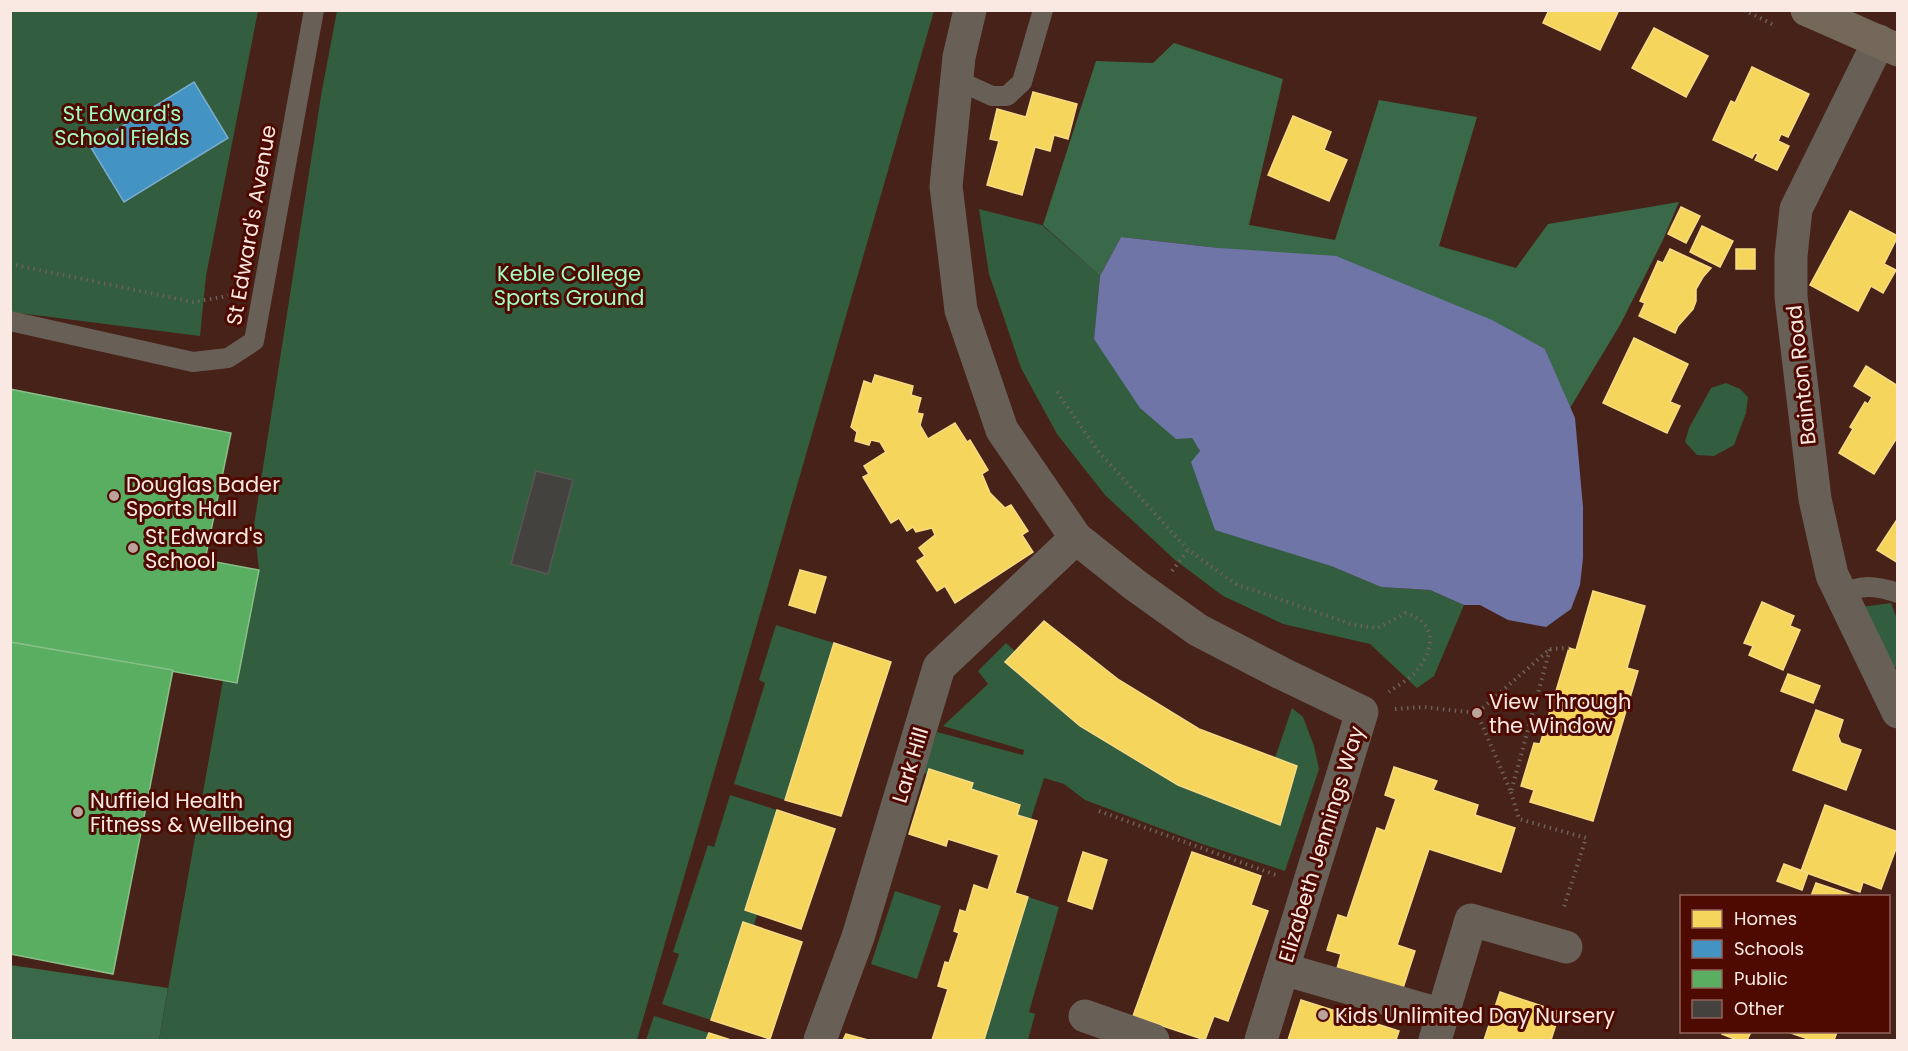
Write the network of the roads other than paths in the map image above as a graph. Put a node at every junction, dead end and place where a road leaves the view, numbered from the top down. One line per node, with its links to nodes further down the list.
1 (314, 10): 7 (lane, St Edward's Avenue)
2 (970, 10): 6 (street, Elizabeth Jennings Way)
3 (1043, 10): 6 (lane)
4 (1807, 10): 5 (main road)
5 (1888, 46): 10 (street, Bainton Road)
6 (957, 80): 8 (street, Elizabeth Jennings Way)
7 (10, 321)
8 (1076, 538): 13 (street, Elizabeth Jennings Way); 16 (street, Lark Hill)
9 (1898, 592): 10 (lane)
10 (1841, 596): 11 (street, Bainton Road)
11 (1894, 695)
12 (1560, 945): 15 (street)
13 (1283, 969): 15 (street); 18 (street, Elizabeth Jennings Way)
14 (1085, 1016): 17 (street)
15 (1439, 1028)
16 (820, 1041)
17 (1153, 1041)
18 (1261, 1041)

